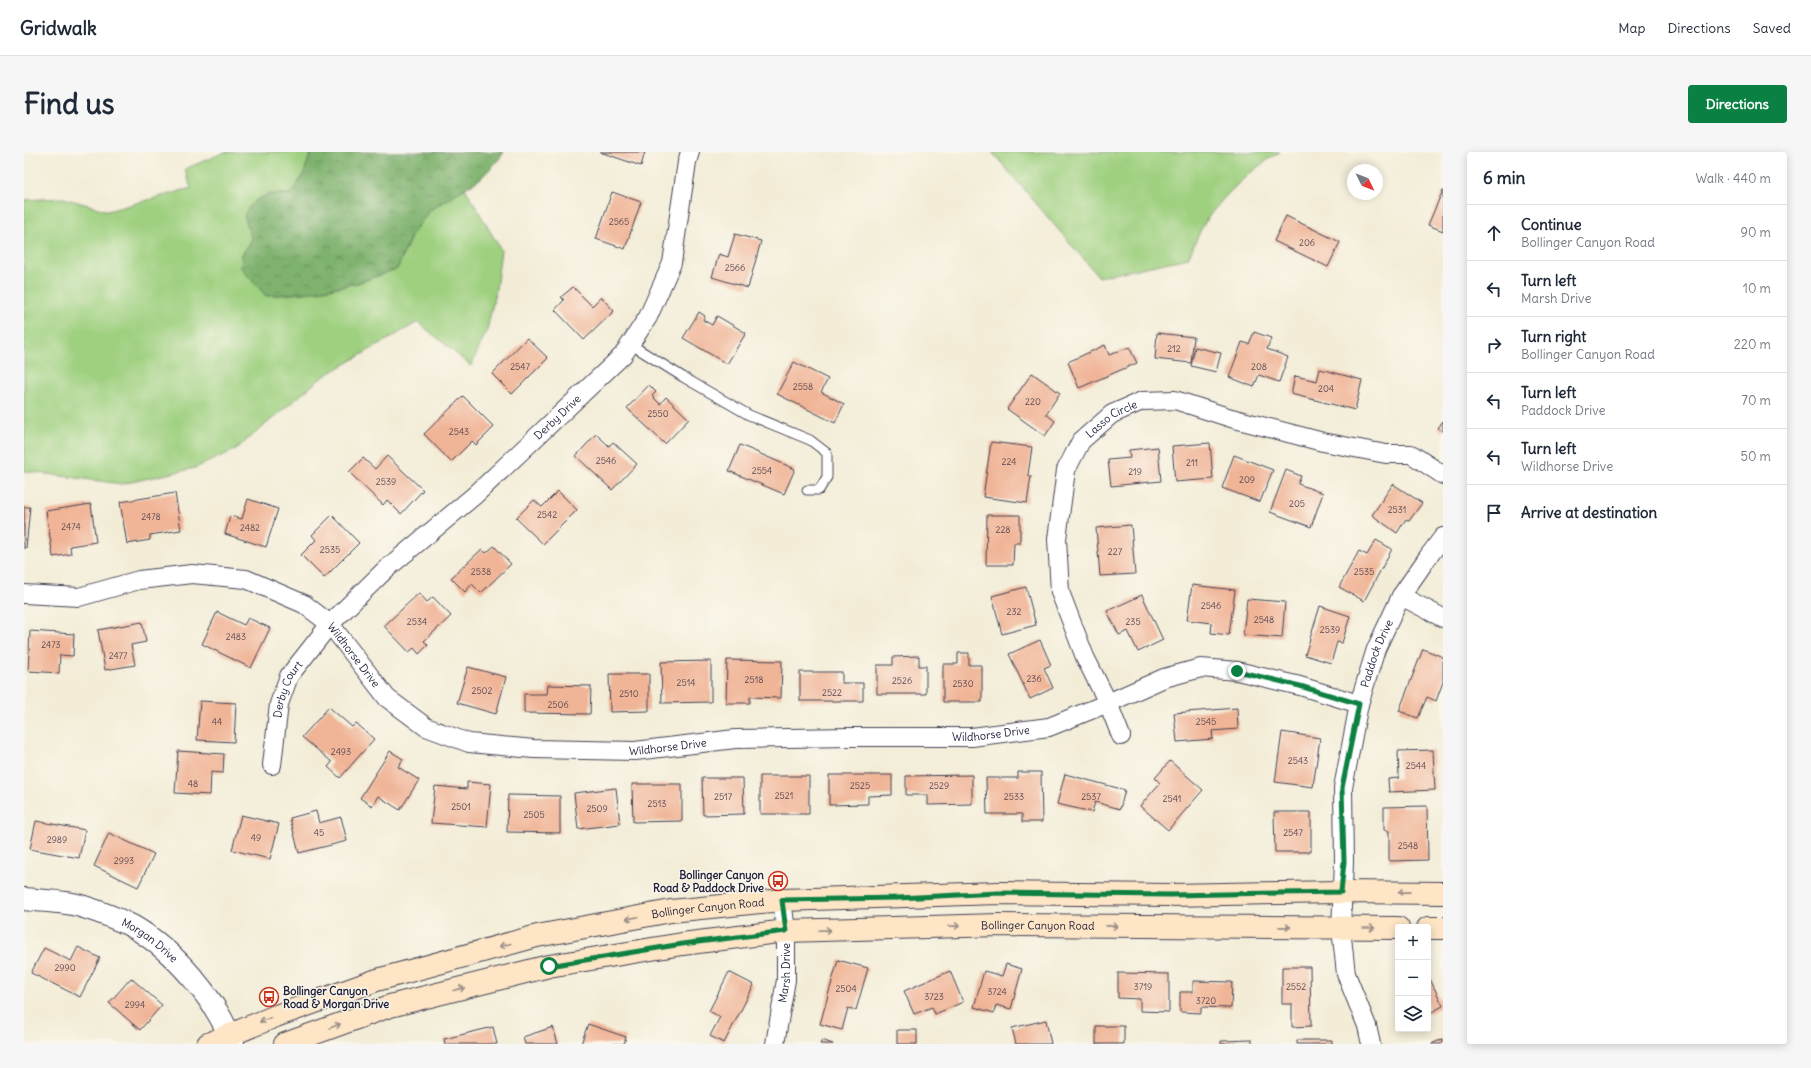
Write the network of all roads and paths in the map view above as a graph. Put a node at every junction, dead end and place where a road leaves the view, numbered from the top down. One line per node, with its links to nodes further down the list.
1 (690, 152): 2 (street, Derby Drive)
2 (630, 344): 4 (lane); 9 (street, Derby Drive)
3 (1443, 475): 10 (street, Lasso Circle)
4 (807, 490)
5 (1443, 537): 7 (street, Paddock Drive)
6 (24, 594): 9 (street, Wildhorse Drive)
7 (1401, 596): 8 (street); 11 (street, Paddock Drive)
8 (1443, 618)
9 (330, 624): 10 (street, Wildhorse Drive); 13 (street, Derby Court)
10 (1108, 703): 11 (street, Wildhorse Drive); 12 (street, Lasso Circle)
11 (1359, 704): 14 (street, Paddock Drive)
12 (1121, 736)
13 (272, 765)
14 (1341, 892): 15 (main road, Bollinger Canyon Road, one-way to 14); 17 (main road, Bollinger Canyon Road); 18 (street, Paddock Drive)
15 (1443, 893)
16 (24, 899): 23 (street, Morgan Drive)
17 (782, 900): 22 (street, Marsh Drive); 23 (main road, Bollinger Canyon Road, one-way to 23)
18 (1341, 928): 19 (main road, Bollinger Canyon Road, one-way to 19); 22 (main road, Bollinger Canyon Road, one-way to 18); 27 (street, Paddock Drive)
19 (1395, 928)
20 (1431, 928): 21 (main road)
21 (1443, 928)
22 (786, 931): 25 (main road, Bollinger Canyon Road, one-way to 22); 26 (street, Marsh Drive)
23 (231, 1039): 24 (main road, Bollinger Canyon Road)
24 (208, 1044)
25 (285, 1044)
26 (775, 1044)
27 (1371, 1044)

